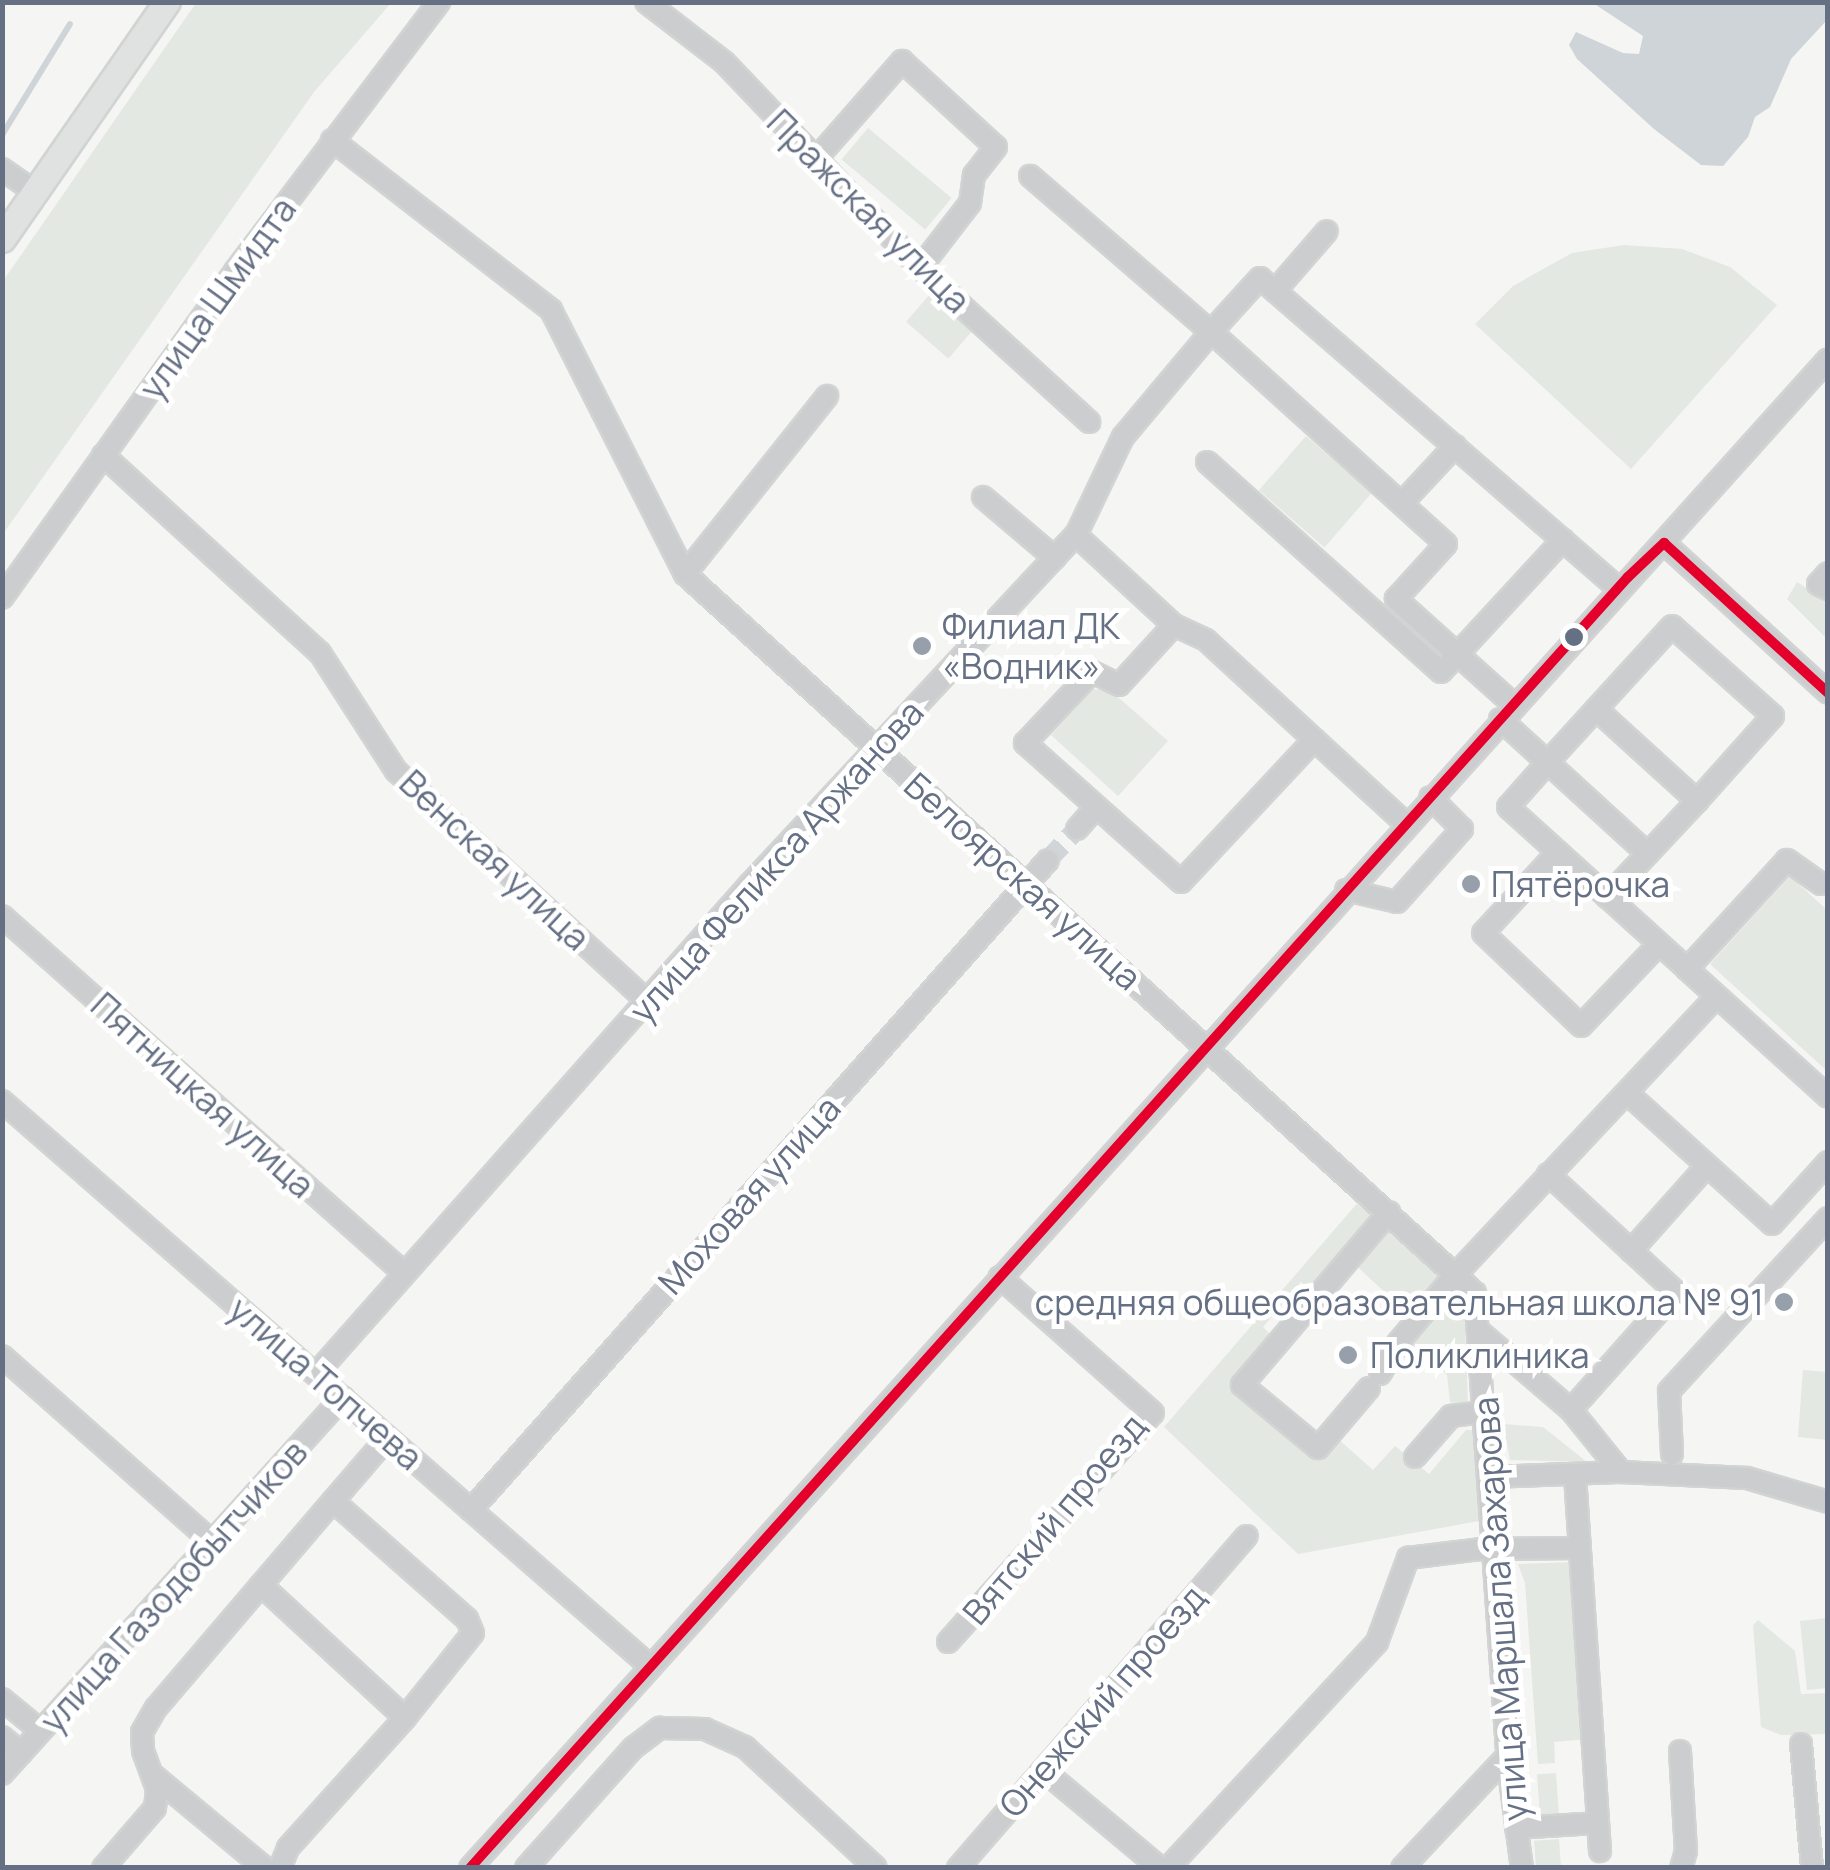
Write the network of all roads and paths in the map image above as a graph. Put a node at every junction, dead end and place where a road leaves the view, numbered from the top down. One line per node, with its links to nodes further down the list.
1 (166, 2): 8 (main road)
2 (439, 2): 4 (street, улица Шмидта)
3 (646, 2): 5 (street, Пражская улица)
4 (332, 140): 18 (street, улица Шмидта); 27 (street, Белоярская улица)
5 (815, 160): 11 (street, Пражская улица); 11 (street)
6 (2, 168): 8 (street)
7 (1030, 176): 13 (street)
8 (34, 192): 10 (main road)
9 (1326, 231): 12 (street)
10 (2, 239)
11 (920, 268): 16 (street, Пражская улица)
12 (1275, 291): 13 (street, улица Феликса Аржанова); 17 (street)
13 (1211, 332): 21 (street); 22 (street, улица Феликса Аржанова)
14 (1828, 359): 24 (street)
15 (827, 396): 27 (street)
16 (1089, 422)
17 (1455, 446): 21 (street); 23 (street)
18 (103, 455): 30 (street, улица Шмидта); 55 (street, Венская улица)
19 (1207, 462): 32 (street)
20 (983, 497): 25 (street)
21 (1402, 503): 32 (street)
22 (1076, 535): 25 (street, улица Феликса Аржанова); 31 (street)
23 (1563, 540): 28 (street); 32 (street)
24 (1664, 543): 28 (street); 33 (street)
25 (1055, 558): 37 (street, улица Феликса Аржанова)
26 (1828, 573): 29 (street)
27 (685, 574): 37 (street, Белоярская улица)
28 (1618, 588): 35 (street)
29 (1828, 589)
30 (2, 598)
31 (1174, 625): 36 (street); 41 (street)
32 (1458, 655): 35 (street)
33 (1828, 693)
34 (1596, 709): 38 (street); 40 (street); 40 (street)
35 (1507, 712): 38 (street); 39 (street)
36 (1314, 740): 41 (street); 42 (street)
37 (876, 750): 47 (street, Белоярская улица); 55 (street, улица Феликса Аржанова)
38 (1548, 762): 44 (street); 45 (street)
39 (1430, 797): 42 (street); 49 (street)
40 (1697, 801): 45 (street)
41 (1096, 806): 43 (street)
42 (1406, 824): 49 (street)
43 (1077, 828)
44 (1558, 852): 50 (street); 52 (street)
45 (1648, 854): 50 (street)
46 (1048, 860): 47 (street, Моховая улица)
47 (1028, 882): 56 (street, Белоярская улица); 83 (street, Моховая улица)
48 (1825, 884): 53 (street)
49 (1346, 890): 56 (street)
50 (1608, 898): 52 (street)
51 (2, 916): 66 (street, Пятницкая улица)
52 (1659, 944): 53 (street)
53 (1686, 969): 54 (street)
54 (1716, 997): 57 (street); 58 (street)
55 (647, 1001): 66 (street, улица Феликса Аржанова)
56 (1209, 1047): 63 (street, улица Маршала Захарова); 68 (street)
57 (1627, 1093): 61 (street); 62 (street)
58 (1828, 1097)
59 (2, 1100): 71 (street, улица Топчева)
60 (1828, 1162): 61 (street)
61 (1705, 1168): 65 (street)
62 (1548, 1174): 65 (street); 67 (street)
63 (1390, 1212): 67 (street, улица Маршала Захарова); 67 (street)
64 (1828, 1218): 76 (street)
65 (1631, 1251): 73 (street)
66 (404, 1274): 71 (street, улица Феликса Аржанова)
67 (1456, 1274): 69 (street, улица Маршала Захарова)
68 (1000, 1277): 89 (street, Вятский проезд); 90 (street)
69 (1480, 1332): 73 (street); 74 (street, улица Маршала Захарова)
70 (2, 1356): 85 (street)
71 (316, 1374): 72 (street, улица Топчева)
72 (342, 1397): 75 (street, улица Топчева); 85 (street, улица Газодобытчиков)
73 (1571, 1410): 78 (street)
74 (1485, 1412): 77 (street); 80 (street, улица Маршала Захарова)
75 (388, 1437): 81 (street); 83 (street, улица Топчева)
76 (1672, 1454)
77 (1416, 1457)
78 (1620, 1472): 79 (street); 82 (street)
79 (1574, 1474): 80 (street); 87 (street)
80 (1489, 1476): 86 (street, улица Маршала Захарова)
81 (333, 1501): 88 (street); 92 (street)
82 (1828, 1502)
83 (471, 1510): 90 (street, улица Топчева)
84 (1246, 1536): 99 (street, Онежский проезд)
85 (213, 1543): 93 (street, улица Газодобытчиков)
86 (1493, 1548): 87 (street); 98 (street, улица Маршала Захарова); 113 (street)
87 (1580, 1548): 102 (street)
88 (261, 1586): 92 (street); 101 (street)
89 (948, 1642)
90 (650, 1666): 108 (street)
91 (2, 1699): 93 (street)
92 (406, 1718): 107 (street)
93 (41, 1732): 97 (street, улица Газодобытчиков)
94 (2, 1738): 97 (street)
95 (1801, 1744): 117 (street)
96 (1680, 1751): 116 (street)
97 (21, 1753): 100 (street, улица Газодобытчиков)
98 (1506, 1756): 103 (street, улица Маршала Захарова); 114 (street)
99 (1043, 1770): 111 (street, Онежский проезд); 112 (street)
100 (2, 1774)
101 (154, 1776): 105 (street); 106 (street)
102 (1598, 1823): 103 (street); 104 (street)
103 (1516, 1828): 115 (street, улица Маршала Захарова)
104 (1600, 1851)
105 (103, 1868)
106 (264, 1868)
107 (280, 1868)
108 (470, 1868)
109 (526, 1868): 110 (street)
110 (876, 1868)
111 (958, 1868)
112 (1160, 1868)
113 (1168, 1868)
114 (1402, 1868)
115 (1522, 1868)
116 (1681, 1868)
117 (1812, 1868)

